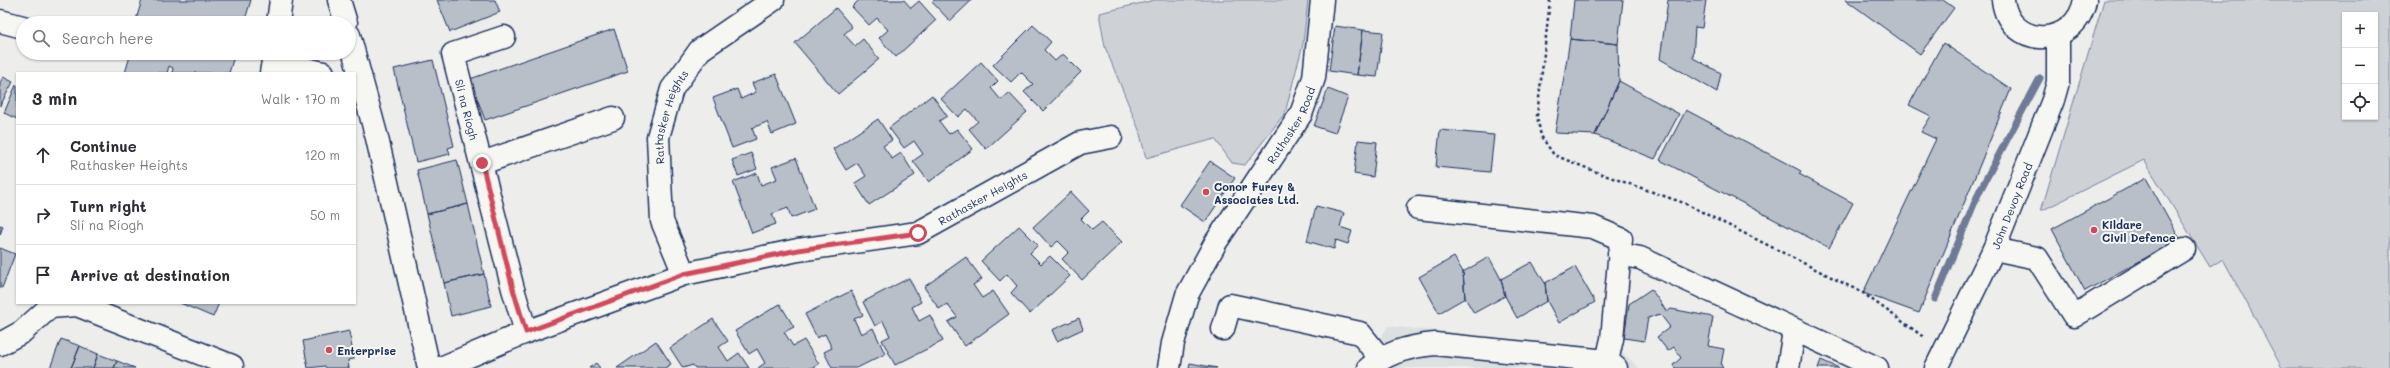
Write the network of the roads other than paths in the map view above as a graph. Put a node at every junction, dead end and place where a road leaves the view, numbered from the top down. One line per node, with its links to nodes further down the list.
1 (280, 0): 7 (street)
2 (339, 0): 8 (street)
3 (773, 0): 24 (street, Rathasker Heights)
4 (1322, 0): 35 (street, Rathasker Road)
5 (2003, 0): 11 (street)
6 (2085, 0): 11 (street)
7 (279, 16)
8 (344, 16)
9 (0, 20): 10 (street)
10 (16, 25)
11 (2058, 35): 21 (street, John Devoy Road)
12 (504, 37): 19 (street, Slí na Ríogh)
13 (354, 60): 16 (street)
14 (273, 62): 15 (street)
15 (318, 72)
16 (358, 81): 33 (street)
17 (613, 118): 19 (street)
18 (1111, 136): 24 (street, Rathasker Heights)
19 (482, 163): 27 (street, Slí na Ríogh)
20 (1418, 208): 23 (street)
21 (1994, 249): 22 (street); 38 (street, John Devoy Road)
22 (2184, 249)
23 (1620, 254): 26 (street); 31 (street)
24 (684, 274): 27 (street, Rathasker Heights)
25 (1223, 329): 29 (street)
26 (1794, 331): 36 (street); 37 (street)
27 (526, 332): 34 (street, Rathasker Heights)
28 (0, 344): 32 (street)
29 (1374, 363): 30 (street)
30 (1573, 363): 31 (street)
31 (1612, 364)
32 (232, 366)
33 (429, 368)
34 (441, 368)
35 (1169, 368)
36 (1788, 368)
37 (1876, 368)
38 (1936, 368)

